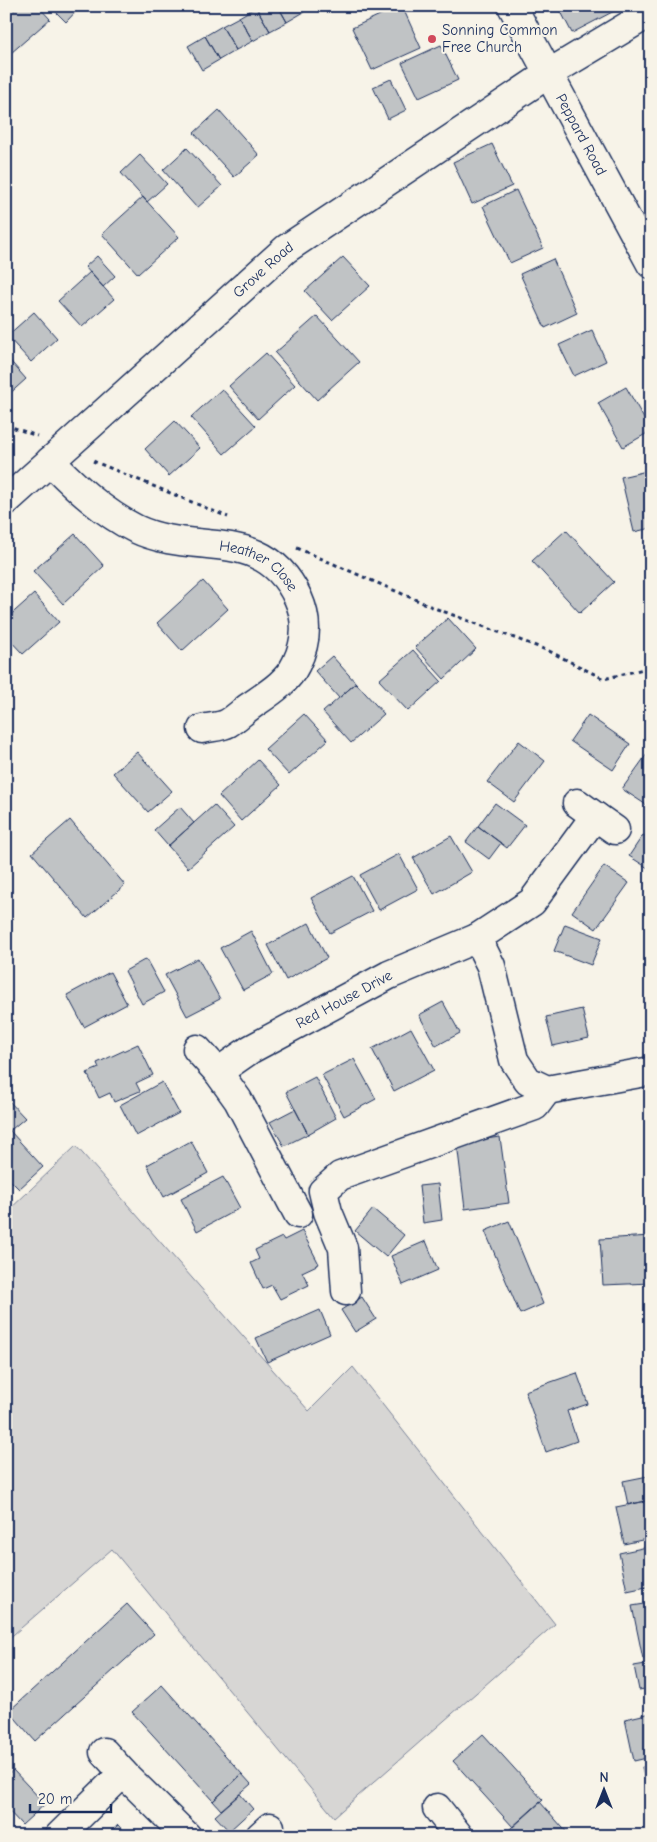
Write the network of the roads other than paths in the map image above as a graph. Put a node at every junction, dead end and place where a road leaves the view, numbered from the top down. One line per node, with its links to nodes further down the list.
1 (512, 6): 3 (street, Peppard Road)
2 (636, 6): 3 (street, Grove Road)
3 (548, 74): 4 (street, Peppard Road); 5 (street, Grove Road)
4 (651, 264)
5 (57, 455): 6 (street, Grove Road); 7 (street, Heather Close)
6 (6, 501)
7 (202, 729)
8 (596, 816): 9 (street, Red House Drive)
9 (477, 938): 12 (street, Red House Drive); 13 (street)
10 (197, 1049): 12 (street)
11 (651, 1071): 13 (street)
12 (218, 1072): 14 (street)
13 (546, 1090): 15 (street)
14 (298, 1214)
15 (346, 1291)
16 (104, 1752): 17 (street)
17 (123, 1773): 19 (street); 20 (street)
18 (437, 1808): 21 (street)
19 (59, 1836)
20 (187, 1836)
21 (459, 1836)

